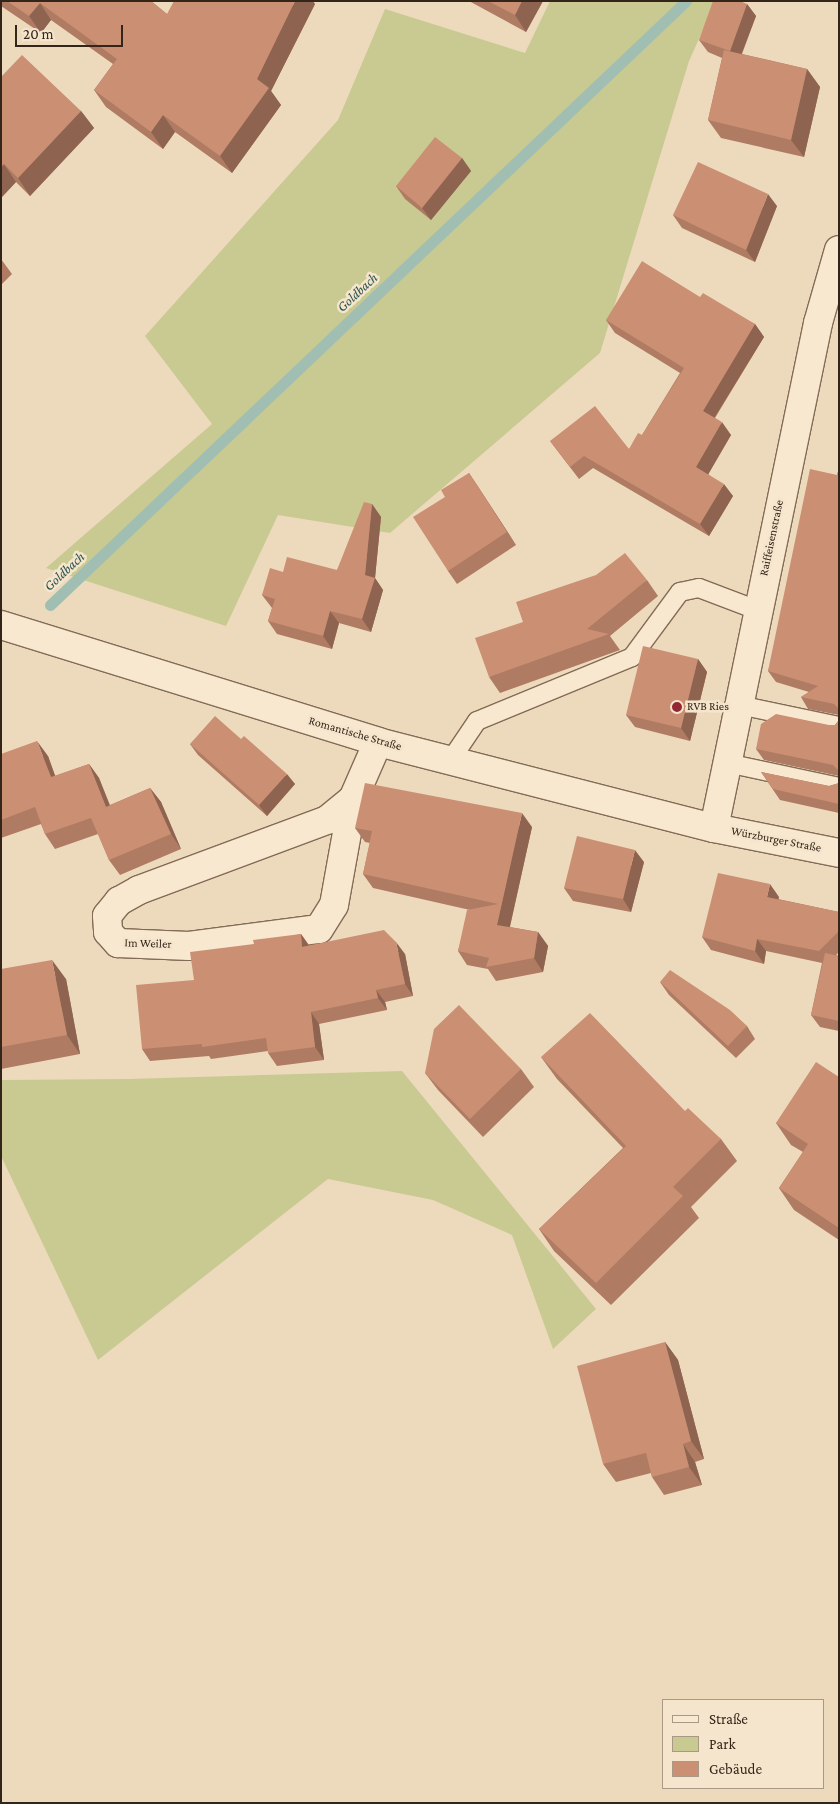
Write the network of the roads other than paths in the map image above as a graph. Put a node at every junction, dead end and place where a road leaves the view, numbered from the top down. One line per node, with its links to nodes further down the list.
1 (839, 250): 2 (street, Raiffeisenstraße)
2 (757, 610): 4 (street, Raiffeisenstraße); 7 (lane)
3 (1, 625): 6 (street, Romantische Straße)
4 (739, 705): 5 (lane); 8 (street, Raiffeisenstraße)
5 (839, 726)
6 (378, 742): 7 (street, Romantische Straße); 10 (street, Im Weiler)
7 (450, 761): 11 (street, Romantische Straße)
8 (727, 763): 9 (lane); 11 (street, Raiffeisenstraße)
9 (839, 787)
10 (353, 799): 10 (street, Im Weiler)
11 (714, 828): 12 (street, Würzburger Straße)
12 (839, 853)

